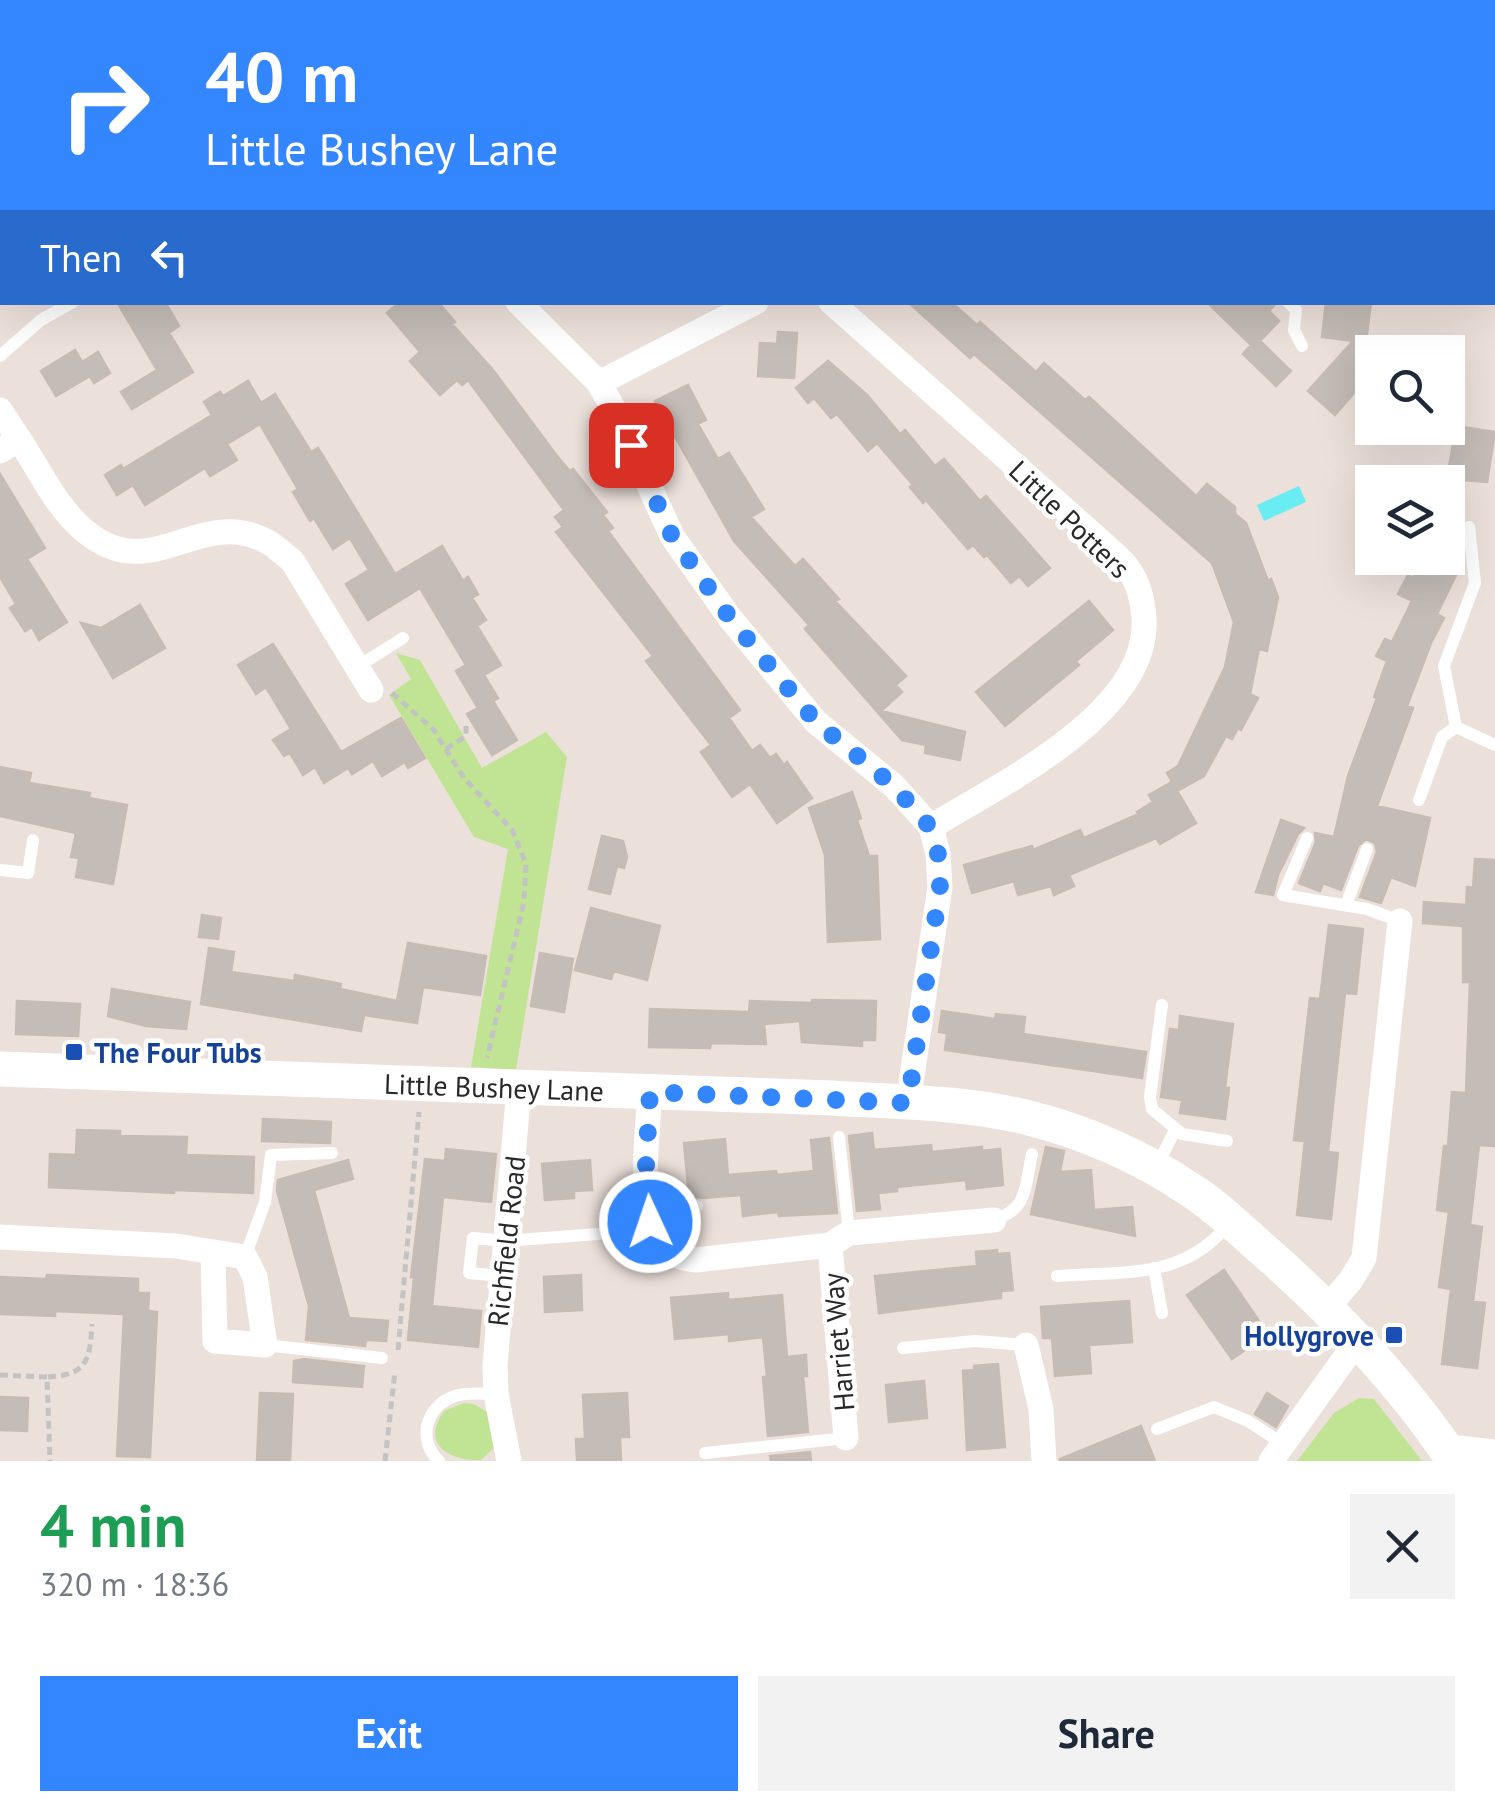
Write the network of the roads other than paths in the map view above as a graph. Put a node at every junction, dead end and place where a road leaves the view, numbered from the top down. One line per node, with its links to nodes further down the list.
1 (68, 305): 7 (lane)
2 (521, 305): 8 (street)
3 (750, 305): 8 (street)
4 (835, 305): 17 (street, Little Potters)
5 (1291, 305): 6 (lane)
6 (1302, 346)
7 (0, 356)
8 (600, 383): 17 (street)
9 (0, 410): 10 (street)
10 (9, 444): 13 (street)
11 (1469, 527): 14 (lane)
12 (403, 638): 13 (lane)
13 (364, 678)
14 (1456, 727): 15 (lane); 16 (lane)
15 (1495, 746)
16 (1419, 800)
17 (930, 827): 28 (street)
18 (1308, 838): 22 (lane)
19 (34, 840): 21 (lane)
20 (1368, 848): 22 (lane)
21 (0, 870)
22 (1346, 906): 23 (lane)
23 (1400, 921): 47 (street)
24 (1162, 1005): 29 (lane)
25 (0, 1068): 26 (street, Little Bushey Lane)
26 (504, 1087): 27 (street, Little Bushey Lane); 42 (street, Richfield Road)
27 (650, 1092): 28 (street, Little Bushey Lane); 36 (street, Harriet Way)
28 (908, 1103): 34 (street, Little Bushey Lane)
29 (1175, 1130): 31 (lane); 34 (lane)
30 (839, 1138): 41 (lane)
31 (1227, 1140)
32 (332, 1154): 44 (lane)
33 (1032, 1154): 37 (lane)
34 (1155, 1169): 38 (street, Little Bushey Lane)
35 (696, 1206): 36 (lane)
36 (649, 1208): 41 (street, Harriet Way)
37 (994, 1220): 41 (street, Harriet Way)
38 (1231, 1221): 45 (lane); 47 (street, Little Bushey Lane)
39 (598, 1234): 42 (lane)
40 (0, 1237): 43 (street)
41 (840, 1239): 56 (street, Harriet Way)
42 (506, 1241): 54 (street, Richfield Road)
43 (213, 1253): 44 (street); 50 (street)
44 (245, 1257): 50 (street)
45 (1154, 1268): 46 (lane); 48 (lane)
46 (1057, 1276)
47 (1326, 1308): 49 (street, Little Bushey Lane)
48 (1162, 1313)
49 (1358, 1340): 57 (street); 59 (street, Little Bushey Lane)
50 (265, 1344): 53 (lane)
51 (1026, 1344): 52 (lane); 63 (street)
52 (903, 1348)
53 (382, 1358)
54 (496, 1394): 61 (lane); 62 (street, Richfield Road)
55 (1156, 1429): 57 (lane)
56 (846, 1438): 58 (lane)
57 (1278, 1453)
58 (705, 1454)
59 (1452, 1457): 60 (street)
60 (1495, 1457)
61 (440, 1461)
62 (509, 1461)
63 (1044, 1461)

